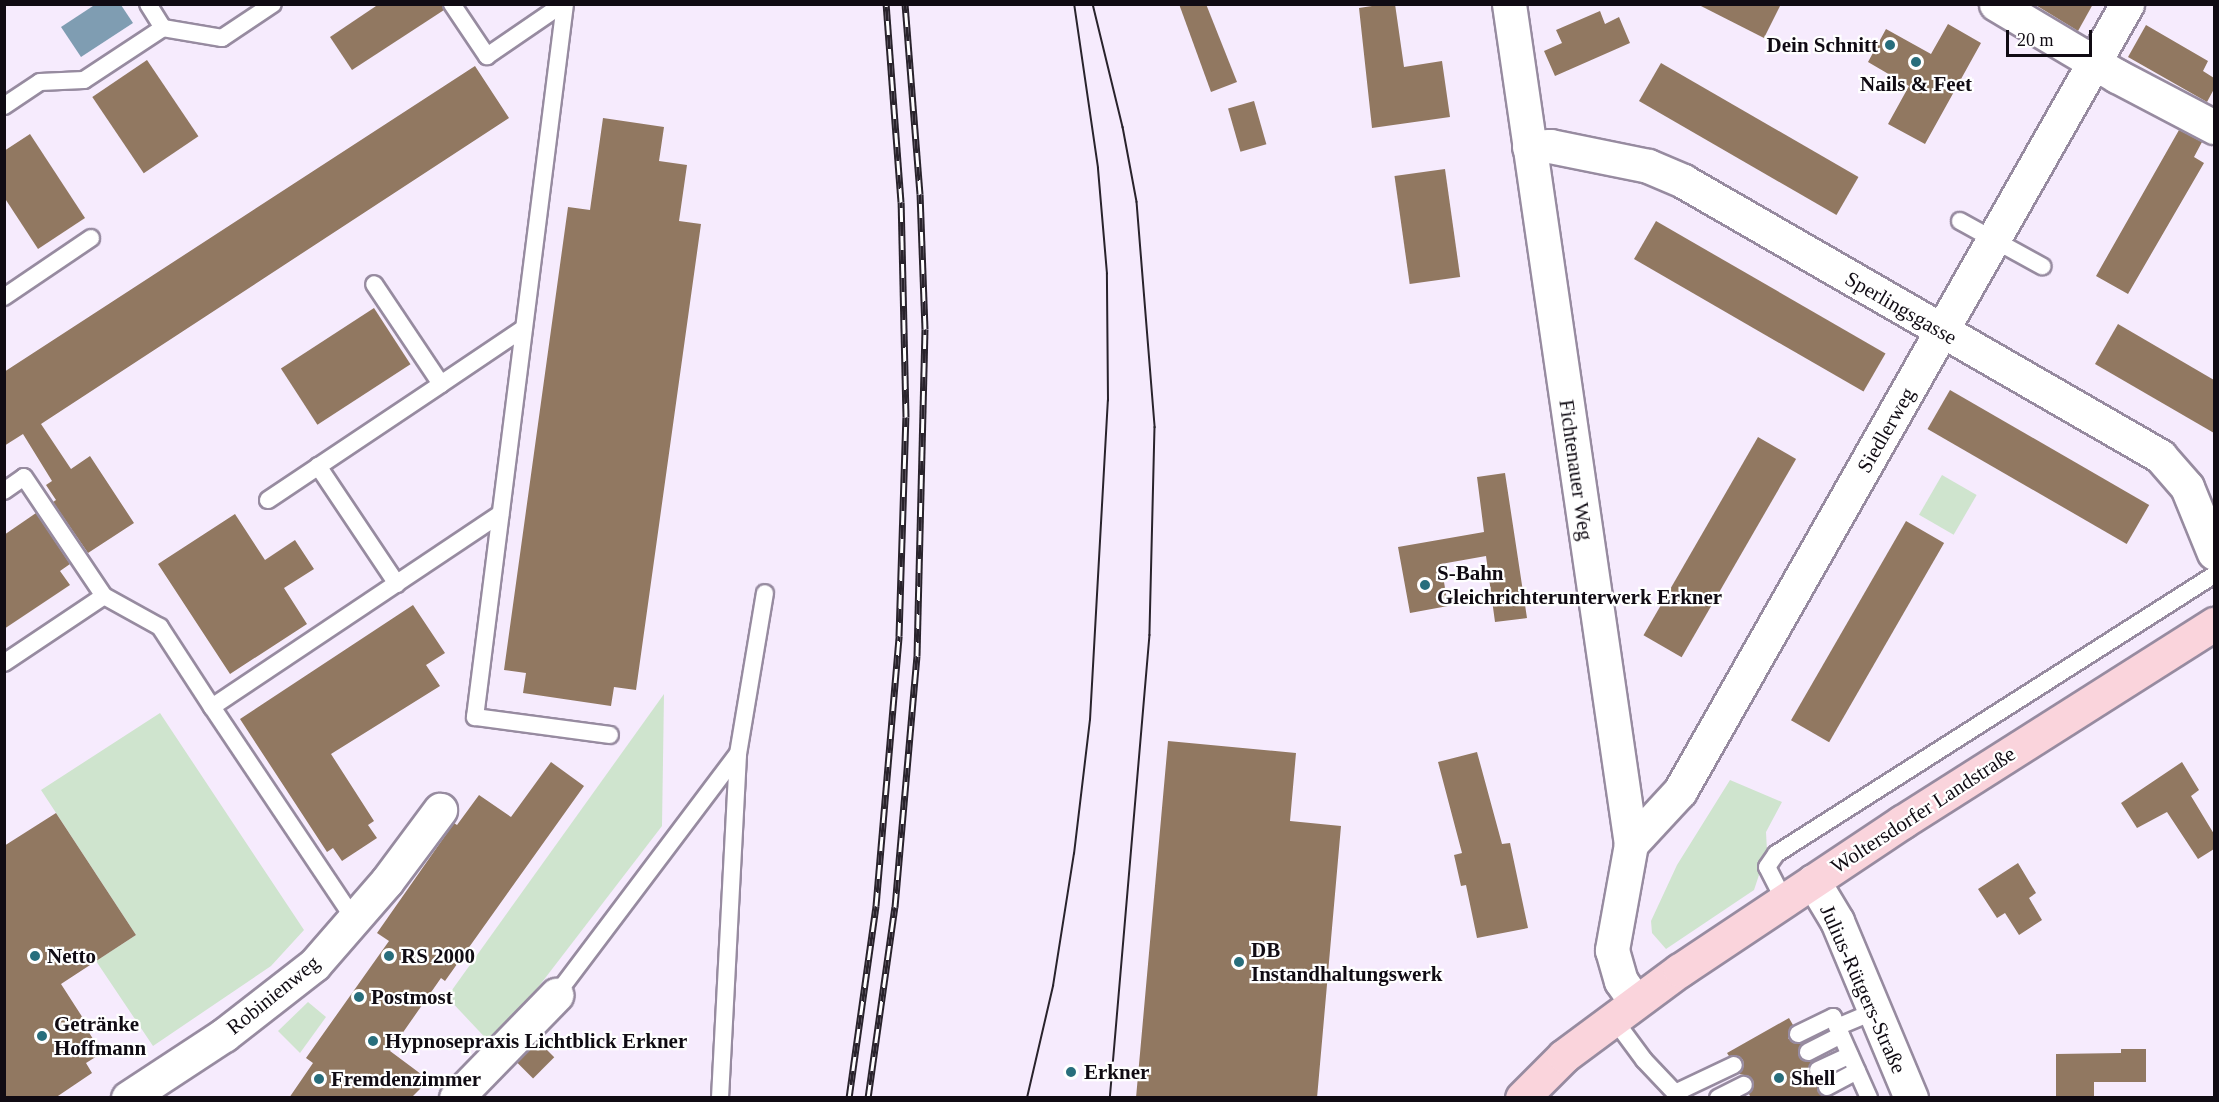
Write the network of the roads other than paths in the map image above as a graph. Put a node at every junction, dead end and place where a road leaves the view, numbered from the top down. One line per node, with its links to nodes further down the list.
1 (148, 4): 8 (lane)
2 (273, 4): 8 (lane)
3 (452, 4): 4 (lane)
4 (564, 4): 19 (lane)
5 (1509, 4): 12 (street, Fichtenauer Weg)
6 (1996, 4): 9 (street)
7 (2127, 4): 9 (street, Siedlerweg)
8 (163, 28): 10 (lane)
9 (2094, 62): 11 (street); 15 (street, Siedlerweg)
10 (4, 106)
11 (2214, 127)
12 (1529, 147): 20 (street, Sperlingsgasse); 37 (street, Fichtenauer Weg)
13 (1960, 221): 15 (lane)
14 (91, 238): 18 (lane)
15 (1994, 239): 16 (lane); 20 (street, Siedlerweg)
16 (2042, 266)
17 (374, 284): 21 (lane)
18 (4, 297)
19 (524, 328): 21 (lane); 25 (lane)
20 (1942, 332): 26 (street, Sperlingsgasse); 37 (street, Siedlerweg)
21 (441, 384): 22 (lane)
22 (318, 466): 24 (lane); 28 (lane)
23 (4, 490): 30 (lane)
24 (268, 500)
25 (500, 514): 28 (lane); 34 (lane)
26 (2214, 553)
27 (2214, 574): 39 (lane)
28 (397, 584): 33 (lane)
29 (765, 593): 35 (lane)
30 (104, 596): 32 (lane); 33 (lane)
31 (2214, 624): 38 (main road, Woltersdorfer Landstraße)
32 (4, 663)
33 (212, 707): 40 (lane)
34 (610, 735)
35 (738, 754): 41 (lane); 56 (lane)
36 (440, 810): 40 (street, Robinienweg)
37 (1630, 844): 42 (street, Fichtenauer Weg)
38 (1813, 881): 39 (main road, Woltersdorfer Landstraße); 43 (street, Julius-Rütgers-Straße)
39 (1784, 900): 42 (main road, Woltersdorfer Landstraße)
40 (354, 919): 54 (street, Robinienweg)
41 (556, 995): 55 (street)
42 (1624, 1010): 53 (lane); 57 (main road, Woltersdorfer Landstraße)
43 (1875, 1011): 44 (lane); 60 (street, Julius-Rütgers-Straße)
44 (1839, 1031): 45 (lane); 46 (lane); 47 (lane)
45 (1798, 1034)
46 (1808, 1052)
47 (1850, 1055): 49 (lane); 50 (lane)
48 (1734, 1065): 53 (lane)
49 (1818, 1071)
50 (1857, 1071): 52 (lane); 59 (lane)
51 (1744, 1084): 58 (lane)
52 (1827, 1087)
53 (1678, 1095)
54 (128, 1098)
55 (456, 1098)
56 (720, 1098)
57 (1522, 1098)
58 (1718, 1098)
59 (1869, 1098)
60 (1911, 1098)

